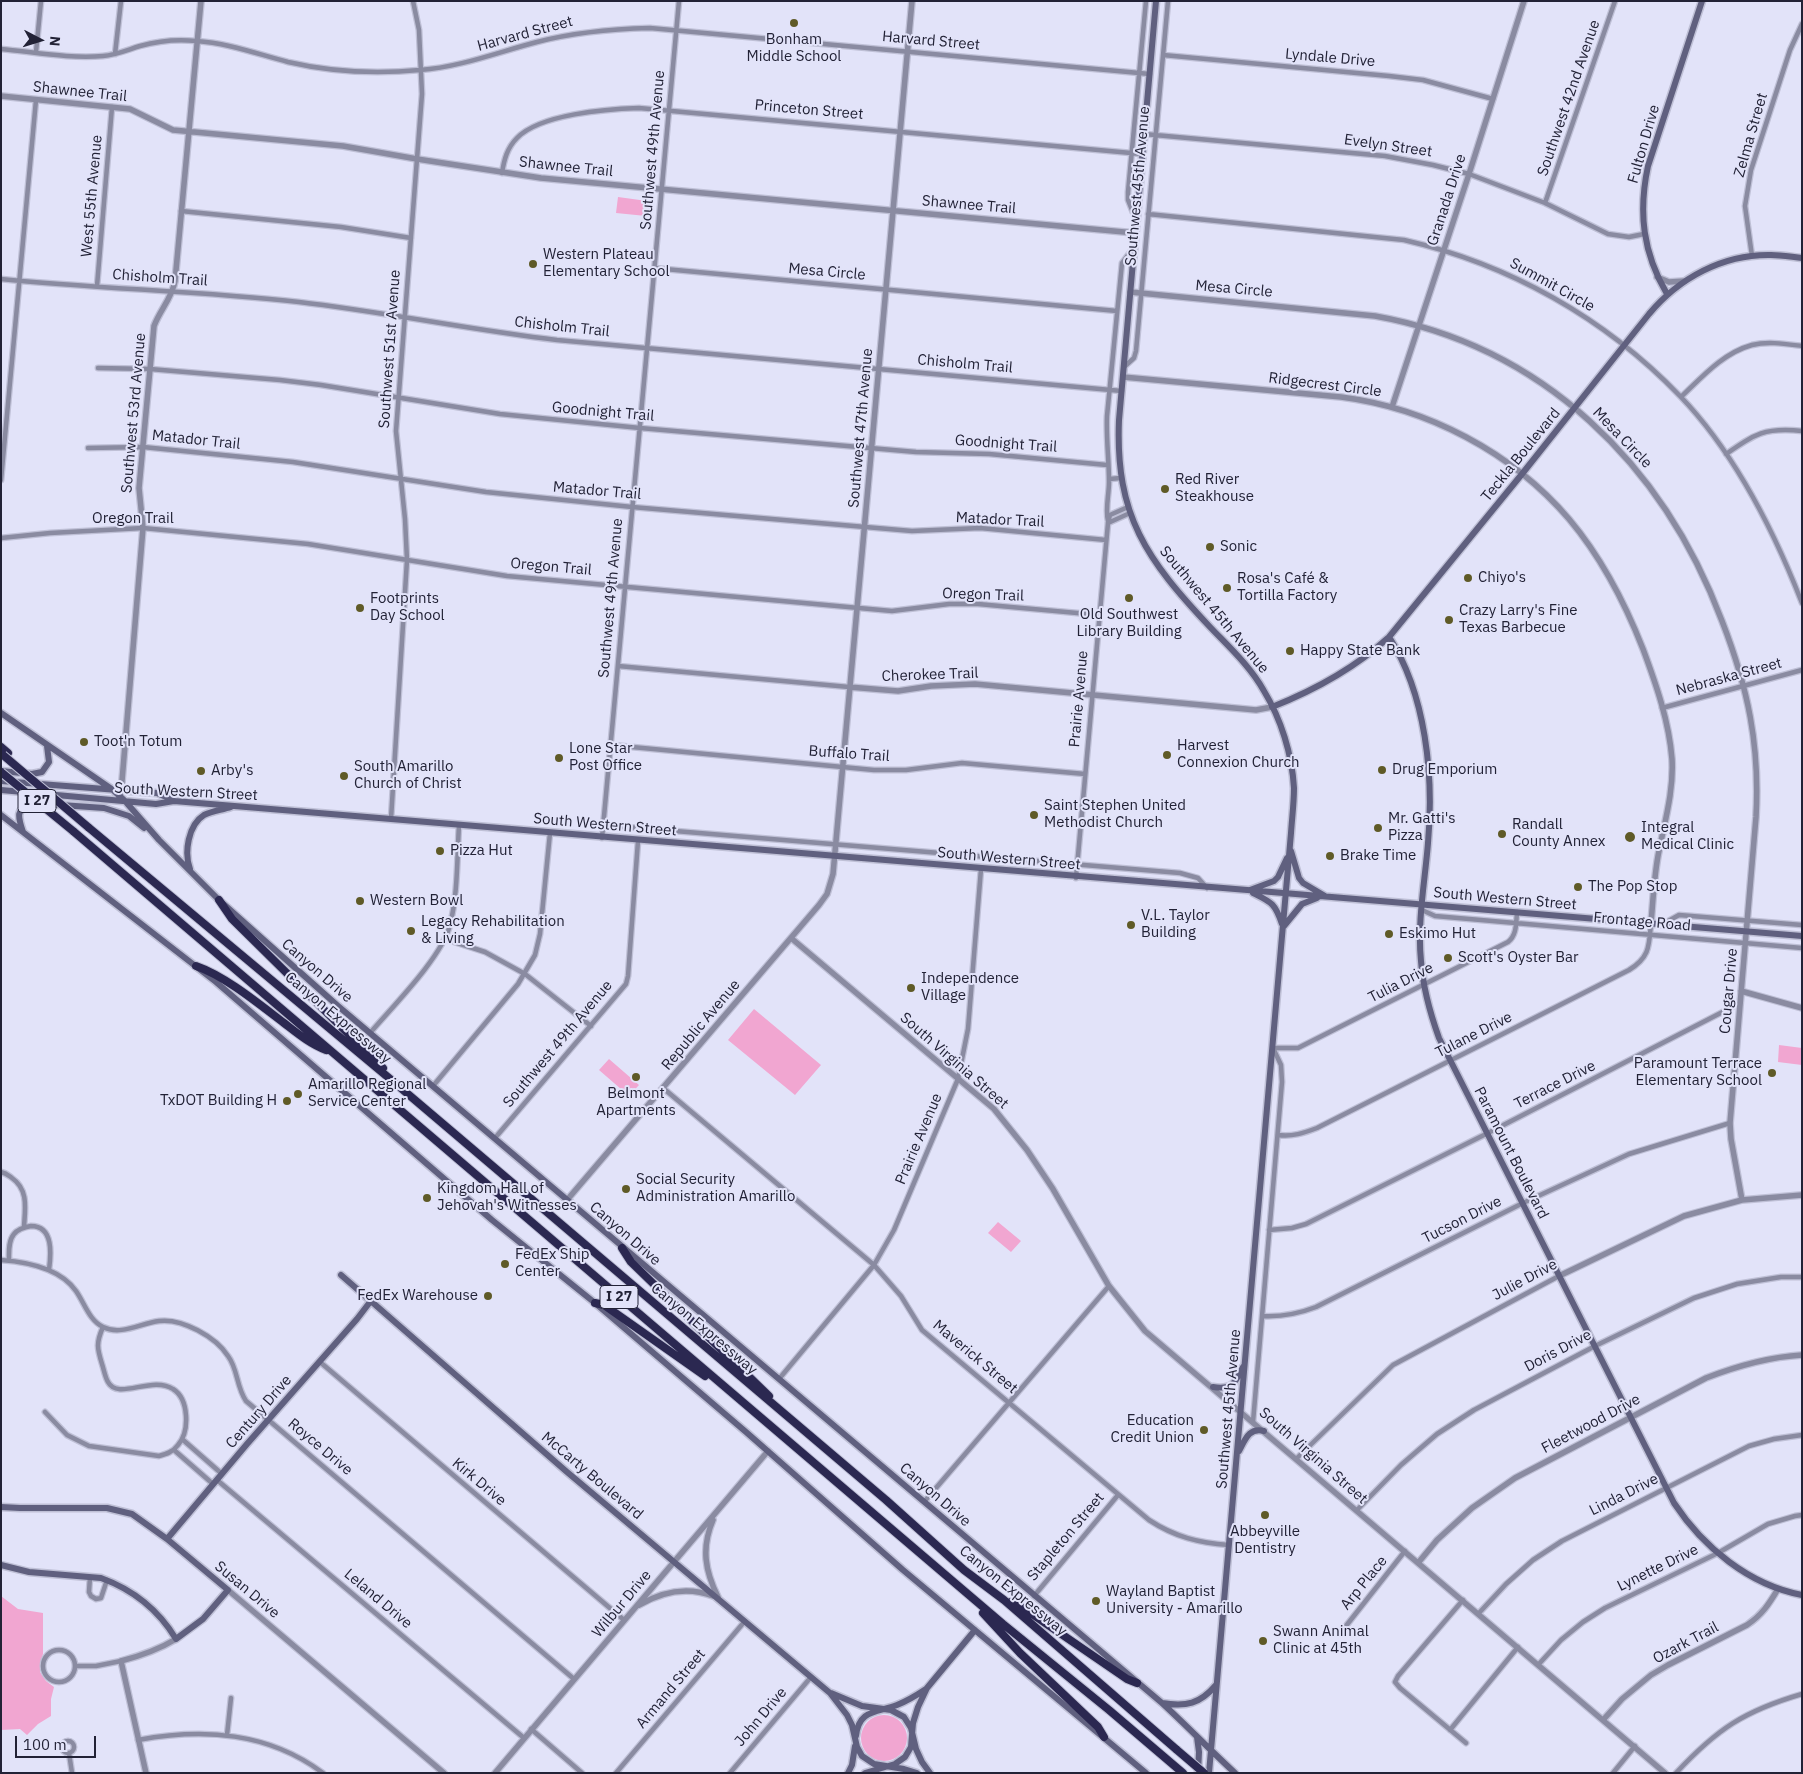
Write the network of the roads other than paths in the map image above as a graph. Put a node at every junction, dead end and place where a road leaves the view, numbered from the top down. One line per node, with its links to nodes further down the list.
1 (41, 1): 17 (street)
2 (121, 1): 19 (street)
3 (201, 1): 15 (street, Southwest 53rd Avenue)
4 (413, 1): 21 (street, Southwest 51st Avenue)
5 (679, 1): 14 (street, Southwest 49th Avenue)
6 (912, 1): 18 (street, Southwest 47th Avenue)
7 (1146, 1): 22 (street, Southwest 45th Avenue)
8 (1156, 1): 23 (main road, Southwest 45th Avenue)
9 (1168, 1): 20 (street, Southwest 45th Avenue)
10 (1524, 1): 25 (street, Granada Drive)
11 (1615, 1): 39 (street, Southwest 42nd Avenue)
12 (1702, 1): 45 (main road, Fulton Drive)
13 (1802, 24): 49 (street, Zelma Street)
14 (676, 30): 18 (street, Harvard Street); 21 (street, Harvard Street); 28 (street, Southwest 49th Avenue)
15 (197, 41): 19 (street, Harvard Street); 21 (street, Harvard Street); 30 (street, Southwest 53rd Avenue)
16 (1, 49): 17 (street, Harvard Street)
17 (36, 52): 19 (street, Harvard Street)
18 (908, 52): 22 (street, Harvard Street); 29 (street, Southwest 47th Avenue)
19 (116, 54)
20 (1163, 56): 25 (street, Lyndale Drive); 32 (street, Southwest 45th Avenue)
21 (422, 70): 35 (street, Southwest 51st Avenue)
22 (1139, 73): 23 (street, Harvard Street); 33 (street, Southwest 45th Avenue)
23 (1150, 74): 31 (main road, Southwest 45th Avenue)
24 (1, 96): 26 (street, Shawnee Trail)
25 (1493, 99): 37 (street, Granada Drive)
26 (36, 100): 27 (street, Shawnee Trail); 54 (street)
27 (112, 107): 30 (street, Shawnee Trail); 56 (street, West 55th Avenue)
28 (669, 110): 29 (street, Princeton Street); 36 (street, Princeton Street); 38 (street, Southwest 49th Avenue)
29 (900, 131): 33 (street, Princeton Street); 40 (street, Southwest 47th Avenue)
30 (189, 132): 35 (street, Shawnee Trail); 41 (street, Southwest 53rd Avenue)
31 (1144, 134): 32 (street, Evelyn Street); 34 (main road, Southwest 45th Avenue)
32 (1156, 135): 37 (street, Evelyn Street); 42 (street, Southwest 45th Avenue)
33 (1132, 152): 34 (street, Princeton Street); 43 (street, Southwest 45th Avenue)
34 (1142, 154): 43 (main road, Southwest 45th Avenue)
35 (417, 159): 36 (street, Shawnee Trail); 46 (street, Southwest 51st Avenue)
36 (502, 173): 38 (street, Shawnee Trail)
37 (1469, 174): 39 (street, Evelyn Street); 48 (street, Granada Drive)
38 (662, 189): 40 (street, Shawnee Trail); 51 (street, Southwest 49th Avenue)
39 (1546, 203): 45 (street, Evelyn Street)
40 (893, 210): 44 (street, Shawnee Trail); 58 (street, Southwest 47th Avenue)
41 (181, 211): 46 (street); 57 (street, Southwest 53rd Avenue)
42 (1148, 214): 48 (street, Summit Circle); 60 (street, Southwest 45th Avenue)
43 (1136, 220): 44 (main road, Southwest 45th Avenue)
44 (1135, 233): 47 (main road, Southwest 45th Avenue)
45 (1644, 234): 52 (main road, Fulton Drive)
46 (411, 238): 63 (street, Southwest 51st Avenue)
47 (1134, 247): 59 (main road, Southwest 45th Avenue); 62 (street, Southwest 45th Avenue)
48 (1444, 250): 64 (street, Granada Drive); 67 (street, Summit Circle)
49 (1752, 256): 50 (main road, Teckla Boulevard); 55 (main road, Teckla Boulevard)
50 (1802, 258)
51 (654, 268): 58 (street, Mesa Circle); 69 (street, Southwest 49th Avenue)
52 (1657, 277): 55 (street); 61 (main road, Fulton Drive)
53 (1, 279): 54 (street, Chisholm Trail)
54 (19, 281): 56 (street, Chisholm Trail); 92 (street)
55 (1685, 281): 61 (main road, Teckla Boulevard)
56 (97, 286): 57 (street, Chisholm Trail)
57 (173, 290): 63 (street, Chisholm Trail); 72 (street, Southwest 53rd Avenue)
58 (886, 290): 62 (street, Mesa Circle); 73 (street, Southwest 47th Avenue)
59 (1130, 292): 60 (street, Mesa Circle); 66 (main road, Southwest 45th Avenue)
60 (1141, 293): 64 (street, Mesa Circle); 70 (street, Southwest 45th Avenue)
61 (1666, 294): 67 (main road, Teckla Boulevard)
62 (1117, 311): 65 (street, Southwest 45th Avenue)
63 (404, 318): 69 (street, Chisholm Trail); 78 (street, Southwest 51st Avenue)
64 (1419, 327): 79 (street, Granada Drive); 80 (street, Mesa Circle)
65 (1115, 340): 66 (street); 75 (street, Southwest 45th Avenue)
66 (1126, 341): 70 (main road, Southwest 45th Avenue)
67 (1624, 346): 77 (street, Summit Circle); 80 (main road, Teckla Boulevard)
68 (1802, 346): 77 (street)
69 (647, 348): 73 (street, Chisholm Trail); 81 (street, Southwest 49th Avenue)
70 (1124, 367): 74 (main road, Southwest 45th Avenue)
71 (98, 368): 72 (street, Goodnight Trail)
72 (150, 368): 78 (street, Goodnight Trail); 83 (street, Southwest 53rd Avenue)
73 (879, 369): 75 (street, Chisholm Trail); 85 (street, Southwest 47th Avenue)
74 (1123, 377): 76 (main road, Southwest 45th Avenue); 79 (street, Ridgecrest Circle)
75 (1110, 390): 76 (street, Chisholm Trail); 87 (street, Southwest 45th Avenue)
76 (1122, 391): 89 (main road, Southwest 45th Avenue)
77 (1681, 397): 86 (street, Summit Circle)
78 (398, 398): 81 (street, Goodnight Trail); 90 (street, Southwest 51st Avenue)
79 (1392, 407): 88 (street, Ridgecrest Circle)
80 (1574, 408): 88 (main road, Teckla Boulevard); 108 (street, Mesa Circle)
81 (640, 428): 85 (street, Goodnight Trail); 93 (street, Southwest 49th Avenue)
82 (1802, 431): 86 (street)
83 (143, 447): 84 (street, Matador Trail); 90 (street, Matador Trail); 96 (street, Southwest 53rd Avenue)
84 (88, 448)
85 (872, 449): 87 (street, Goodnight Trail); 97 (street, Southwest 47th Avenue)
86 (1726, 454): 102 (street, Summit Circle)
87 (1108, 465): 91 (street, Southwest 45th Avenue)
88 (1522, 474): 105 (main road, Teckla Boulevard); 112 (street, Ridgecrest Circle)
89 (1121, 478): 91 (street); 94 (main road, Southwest 45th Avenue)
90 (401, 479): 93 (street, Matador Trail); 100 (street, Southwest 51st Avenue)
91 (1109, 479): 95 (street, Southwest 45th Avenue)
92 (1, 480)
93 (632, 507): 97 (street, Matador Trail); 101 (street, Southwest 49th Avenue)
94 (1129, 510): 95 (street); 111 (main road, Southwest 45th Avenue)
95 (1108, 523): 99 (street, Prairie Avenue)
96 (143, 528): 98 (street, Oregon Trail); 100 (street, Oregon Trail); 124 (street, Southwest 53rd Avenue)
97 (864, 528): 99 (street, Matador Trail); 103 (street, Southwest 47th Avenue)
98 (1, 538)
99 (1106, 540): 104 (street, Prairie Avenue)
100 (406, 560): 101 (street, Oregon Trail); 129 (street, Southwest 51st Avenue)
101 (625, 586): 103 (street, Oregon Trail); 106 (street, Southwest 49th Avenue)
102 (1802, 603)
103 (857, 607): 104 (street, Oregon Trail); 109 (street, Southwest 47th Avenue)
104 (1099, 615): 110 (street, Prairie Avenue)
105 (1389, 636): 111 (main road, Teckla Boulevard); 155 (main road, Paramount Boulevard)
106 (618, 666): 109 (street, Cherokee Trail); 114 (street, Southwest 49th Avenue)
107 (1802, 670): 108 (street, Nebraska Street)
108 (1743, 686): 112 (street, Nebraska Street); 157 (street, Mesa Circle)
109 (850, 688): 110 (street, Cherokee Trail); 118 (street, Southwest 47th Avenue)
110 (1092, 695): 111 (street, Cherokee Trail); 120 (street, Prairie Avenue)
111 (1272, 707): 143 (main road, Southwest 45th Avenue)
112 (1662, 708): 158 (street, Ridgecrest Circle)
113 (1, 713): 116 (main road, Canyon Drive)
114 (610, 745): 118 (street, Buffalo Trail); 130 (street, Southwest 49th Avenue)
115 (1, 746): 117 (highway, Canyon Expressway)
116 (47, 746): 119 (main road); 123 (main road, Canyon Drive)
117 (4, 754): 181 (highway, Canyon Expressway / I 27, bridge)
118 (842, 767): 120 (street, Buffalo Trail); 140 (street, Southwest 47th Avenue)
119 (1, 772): 179 (highway, Canyon Expressway / I 27, bridge)
120 (1085, 774): 146 (street, Prairie Avenue)
121 (1, 781): 123 (main road)
122 (1, 790): 126 (main road, South Western Street)
123 (113, 790): 124 (main road); 126 (main road, Canyon Drive)
124 (120, 791): 125 (main road); 126 (street)
125 (174, 800): 126 (main road, South Western Street); 127 (main road, South Western Street)
126 (125, 801): 137 (main road, Canyon Drive)
127 (236, 806): 129 (main road, South Western Street); 148 (main road)
128 (1, 815): 133 (main road)
129 (391, 819): 131 (main road, South Western Street)
130 (603, 824): 132 (street, South Western Street); 136 (street, Southwest 49th Avenue)
131 (460, 825): 134 (main road, South Western Street); 167 (street)
132 (626, 827): 135 (street, South Western Street); 138 (street)
133 (23, 832): 137 (main road); 170 (main road)
134 (550, 833): 136 (main road, South Western Street); 171 (street)
135 (710, 834): 140 (street, South Western Street); 141 (street)
136 (602, 838): 138 (main road, South Western Street)
137 (159, 840): 148 (main road, Canyon Drive)
138 (626, 840): 139 (main road, South Western Street)
139 (638, 841): 141 (main road, South Western Street); 176 (street, Southwest 49th Avenue)
140 (836, 844): 142 (street, South Western Street); 144 (street, Southwest 47th Avenue)
141 (709, 847): 144 (main road, South Western Street)
142 (866, 847): 145 (street); 146 (street, South Western Street)
143 (1290, 852): 151 (main road); 152 (main road, Southwest 45th Avenue); 153 (main road)
144 (835, 856): 145 (main road, South Western Street); 166 (street, Republic Avenue)
145 (866, 859): 147 (main road, South Western Street)
146 (1077, 865): 149 (street, Prairie Avenue); 150 (street, South Western Street)
147 (981, 869): 149 (main road, South Western Street); 182 (street, Prairie Avenue)
148 (191, 873): 154 (main road, Canyon Drive)
149 (1076, 878): 150 (main road, South Western Street)
150 (1207, 888): 151 (main road, South Western Street)
151 (1248, 891): 152 (main road, South Western Street); 162 (main road)
152 (1286, 894): 153 (main road, South Western Street); 162 (main road, Southwest 45th Avenue)
153 (1324, 896): 155 (main road, South Western Street); 162 (main road)
154 (219, 900): 177 (main road, Canyon Drive); 181 (highway)
155 (1422, 907): 156 (main road, South Western Street); 159 (street, Frontage Road); 172 (main road, Paramount Boulevard)
156 (1517, 912): 158 (main road, South Western Street); 159 (street, Tulia Drive)
157 (1747, 921): 160 (street); 161 (street); 163 (street, Mesa Circle)
158 (1651, 923): 160 (main road, South Western Street); 164 (street, Tulane Drive)
159 (1516, 924): 164 (street, Frontage Road); 172 (street, Tulia Drive)
160 (1663, 924): 163 (main road, South Western Street)
161 (1802, 925)
162 (1283, 927): 178 (main road, Southwest 45th Avenue)
163 (1746, 932): 165 (main road, South Western Street); 168 (street, Cougar Drive)
164 (1650, 935): 168 (street, Frontage Road); 180 (street, Tulane Drive)
165 (1802, 936)
166 (791, 938): 182 (street, South Virginia Street); 184 (street, Republic Avenue)
167 (444, 939): 171 (street); 177 (street)
168 (1745, 943): 169 (street, Frontage Road); 173 (street, Cougar Drive)
169 (1802, 948)
170 (196, 966): 179 (highway); 206 (main road)
171 (525, 974): 176 (street); 183 (street)
172 (1424, 985): 178 (street, Tulia Drive); 180 (main road, Paramount Boulevard)
173 (1741, 992): 174 (street, Cougar Drive); 175 (street)
174 (1740, 1003): 185 (street, Cougar Drive); 186 (street, Terrace Drive)
175 (1802, 1008)
176 (591, 1026): 188 (street, Southwest 49th Avenue)
177 (370, 1033): 183 (main road, Canyon Drive)
178 (1273, 1048): 187 (street, Southwest 45th Avenue); 212 (main road, Southwest 45th Avenue)
179 (332, 1053): 214 (highway, Canyon Expressway / I 27)
180 (1450, 1061): 186 (main road, Paramount Boulevard); 187 (street, Tulane Drive)
181 (389, 1078): 224 (highway, Canyon Expressway / I 27)
182 (958, 1079): 199 (street, Prairie Avenue); 204 (street, South Virginia Street)
183 (433, 1086): 188 (main road, Canyon Drive)
184 (663, 1088): 191 (street, Republic Avenue); 199 (street, Maverick Street)
185 (1730, 1123): 192 (street, Cougar Drive); 193 (street, Tucson Drive)
186 (1488, 1134): 193 (main road, Paramount Boulevard); 195 (street, Terrace Drive)
187 (1278, 1136): 195 (street, Southwest 45th Avenue)
188 (495, 1138): 191 (main road, Canyon Drive)
189 (1, 1172): 194 (street)
190 (1802, 1195): 192 (street, Julie Drive)
191 (568, 1200): 196 (main road, Canyon Drive)
192 (1742, 1200): 202 (street, Julie Drive)
193 (1522, 1203): 202 (main road, Paramount Boulevard); 207 (street, Tucson Drive)
194 (24, 1228): 198 (street); 200 (street)
195 (1270, 1230): 207 (street, Southwest 45th Avenue)
196 (622, 1248): 213 (main road, Canyon Drive); 224 (highway)
197 (1, 1260): 198 (street)
198 (9, 1260): 200 (street)
199 (874, 1266): 213 (street, Prairie Avenue); 218 (street, Maverick Street)
200 (49, 1270): 208 (street)
201 (340, 1275): 205 (main road, McCarty Boulevard)
202 (1559, 1276): 209 (main road, Paramount Boulevard); 231 (street, Julie Drive)
203 (1802, 1277): 209 (street, Doris Drive)
204 (1109, 1286): 216 (street, South Virginia Street); 218 (street)
205 (370, 1302): 211 (main road, Century Drive); 245 (main road, McCarty Boulevard)
206 (595, 1303): 214 (highway); 229 (main road)
207 (1262, 1316): 217 (street, Southwest 45th Avenue)
208 (103, 1328): 222 (street, Royce Drive); 227 (street)
209 (1595, 1346): 221 (main road, Paramount Boulevard); 238 (street, Doris Drive)
210 (1802, 1355): 221 (street, Fleetwood Drive)
211 (320, 1362): 222 (main road, Century Drive); 260 (street, Kirk Drive)
212 (1245, 1363): 215 (main road, Southwest 45th Avenue); 216 (main road)
213 (779, 1379): 236 (main road, Canyon Drive)
214 (721, 1384): 246 (highway, Canyon Expressway / I 27)
215 (1243, 1387): 217 (street); 219 (main road, Southwest 45th Avenue)
216 (1213, 1388): 219 (street, South Virginia Street)
217 (1256, 1388): 223 (street, Southwest 45th Avenue)
218 (1010, 1403): 235 (street, Maverick Street); 236 (street)
219 (1241, 1411): 223 (street, South Virginia Street); 230 (main road, Southwest 45th Avenue)
220 (45, 1412): 228 (street)
221 (1631, 1417): 234 (main road, Paramount Boulevard); 247 (street, Fleetwood Drive)
222 (268, 1420): 232 (main road, Century Drive); 270 (street, Royce Drive)
223 (1253, 1422): 225 (street, South Virginia Street)
224 (797, 1426): 256 (highway, Canyon Expressway / I 27)
225 (1264, 1431): 230 (main road); 231 (street, South Virginia Street)
226 (1802, 1435): 234 (street, Linda Drive)
227 (182, 1439): 228 (street); 232 (street)
228 (174, 1450): 233 (street, Leland Drive)
229 (768, 1451): 239 (street, Wilbur Drive); 262 (main road)
230 (1237, 1454): 242 (main road, Southwest 45th Avenue)
231 (1296, 1459): 238 (street, South Virginia Street)
232 (222, 1474): 233 (main road, Century Drive)
233 (215, 1482): 241 (main road, Century Drive); 287 (street, Leland Drive)
234 (1667, 1487): 244 (main road, Paramount Boulevard); 259 (street, Linda Drive)
235 (1118, 1495): 242 (street, Maverick Street); 254 (street, Stapleton Street)
236 (924, 1502): 254 (main road, Canyon Drive)
237 (1, 1506): 241 (main road, Susan Drive)
238 (1357, 1510): 243 (street, South Virginia Street)
239 (716, 1512): 245 (street, Wilbur Drive); 255 (street)
240 (1802, 1515): 244 (street, Lynette Drive)
241 (168, 1539): 252 (main road, Susan Drive)
242 (1229, 1545): 272 (main road, Southwest 45th Avenue)
243 (1405, 1551): 247 (street, South Virginia Street); 263 (street, Arp Place)
244 (1718, 1553): 251 (main road, Paramount Boulevard); 267 (street, Lynette Drive)
245 (675, 1561): 255 (main road, McCarty Boulevard); 258 (street, Wilbur Drive)
246 (932, 1563): 286 (highway); 307 (highway, Canyon Expressway / I 27)
247 (1418, 1563): 257 (street, South Virginia Street)
248 (1, 1565): 249 (main road)
249 (90, 1577): 250 (main road); 250 (street)
250 (107, 1580): 264 (main road)
251 (1778, 1589): 253 (main road, Paramount Boulevard); 279 (street, Ozark Trail)
252 (228, 1590): 264 (main road); 297 (street, Susan Drive)
253 (1802, 1595)
254 (1034, 1596): 271 (main road, Canyon Drive)
255 (718, 1597): 258 (street); 261 (main road, McCarty Boulevard)
256 (1004, 1600): 271 (highway); 309 (highway, Canyon Expressway / I 27, bridge)
257 (1463, 1600): 259 (street, South Virginia Street); 281 (street)
258 (634, 1608): 260 (street, Wilbur Drive)
259 (1479, 1613): 265 (street, South Virginia Street)
260 (624, 1620): 270 (street, Wilbur Drive)
261 (745, 1620): 269 (main road, McCarty Boulevard); 300 (street, Armand Street)
262 (975, 1630): 273 (main road); 286 (main road)
263 (1342, 1631)
264 (176, 1639): 266 (street)
265 (1518, 1647): 267 (street, South Virginia Street); 281 (street)
266 (120, 1661): 268 (street); 288 (street)
267 (1538, 1665): 279 (street, South Virginia Street)
268 (74, 1666): 268 (street)
269 (811, 1677): 274 (main road, McCarty Boulevard); 301 (street, John Drive)
270 (574, 1679): 280 (street, Wilbur Drive)
271 (1137, 1683): 277 (main road, Canyon Drive)
272 (1216, 1685): 277 (main road); 291 (main road, Southwest 45th Avenue)
273 (927, 1688): 278 (main road); 285 (main road)
274 (830, 1693): 278 (main road, McCarty Boulevard); 284 (main road, McCarty Boulevard)
275 (1802, 1694): 314 (street)
276 (231, 1698): 282 (street)
277 (1162, 1703): 283 (main road, Canyon Drive)
278 (881, 1709): 284 (main road); 285 (main road, McCarty Boulevard)
279 (1603, 1720): 290 (street, South Virginia Street)
280 (531, 1730): 287 (street, Wilbur Drive); 299 (street)
281 (1450, 1730): 289 (street)
282 (227, 1735): 288 (street); 296 (street)
283 (1196, 1735): 291 (main road, Canyon Drive); 308 (main road)
284 (855, 1737): 293 (main road, McCarty Boulevard); 302 (main road)
285 (913, 1737): 293 (main road); 305 (main road, McCarty Boulevard)
286 (1104, 1737): 306 (main road)
287 (524, 1738): 298 (street, Wilbur Drive)
288 (138, 1740): 295 (street)
289 (1466, 1743)
290 (1635, 1746): 312 (street); 313 (street, South Virginia Street)
291 (1211, 1751): 310 (main road, Southwest 45th Avenue); 311 (main road, Canyon Drive)
292 (69, 1753): 294 (street)
293 (887, 1766): 303 (main road); 304 (main road, McCarty Boulevard)
294 (72, 1773)
295 (145, 1773)
296 (323, 1773)
297 (444, 1773)
298 (495, 1773)
299 (582, 1773)
300 (616, 1773)
301 (730, 1773)
302 (848, 1773)
303 (865, 1773)
304 (917, 1773)
305 (930, 1773)
306 (1146, 1773)
307 (1183, 1773)
308 (1198, 1773)
309 (1204, 1773)
310 (1209, 1773)
311 (1235, 1773)
312 (1613, 1773)
313 (1665, 1773)
314 (1676, 1773)

